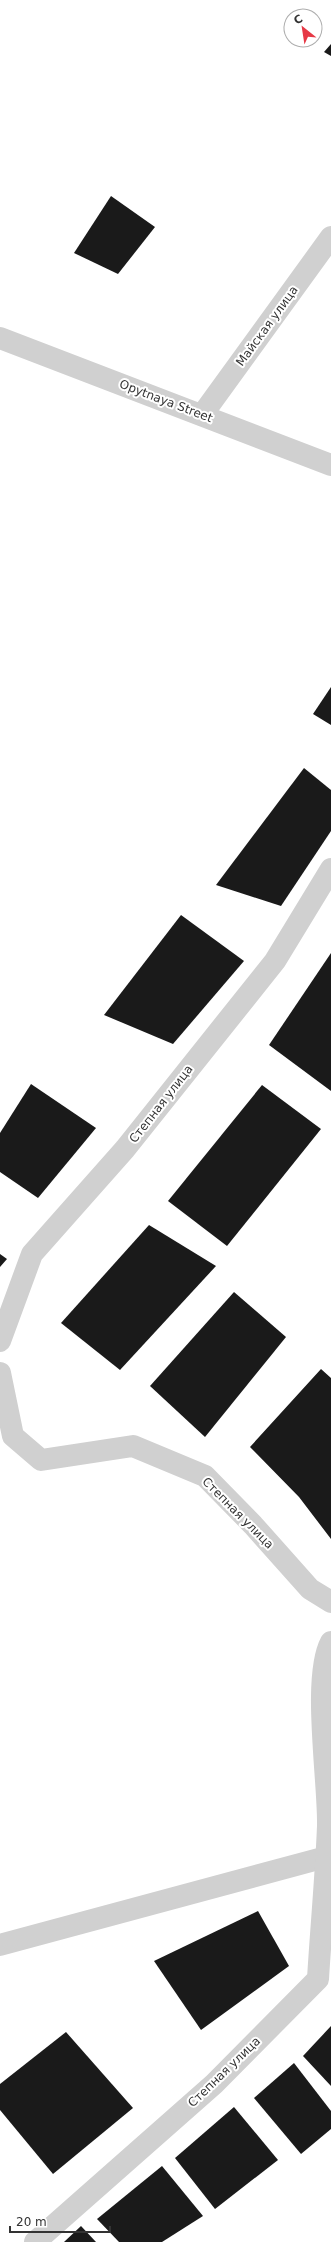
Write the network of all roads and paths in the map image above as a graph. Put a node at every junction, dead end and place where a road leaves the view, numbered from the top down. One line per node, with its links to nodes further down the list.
1 (331, 237): 3 (street, Майская улица)
2 (0, 338): 3 (street, Opytnaya Street)
3 (202, 415): 4 (street, Opytnaya Street)
4 (331, 465)
5 (331, 869): 6 (street, Степная улица)
6 (0, 1341)
7 (0, 1373): 8 (street, Степная улица)
8 (331, 1602)
9 (331, 1642): 10 (street, Степная улица)
10 (327, 1693): 11 (street, Степная улица)
11 (326, 1857): 12 (street); 13 (street, Степная улица)
12 (0, 1945)
13 (35, 2242)

